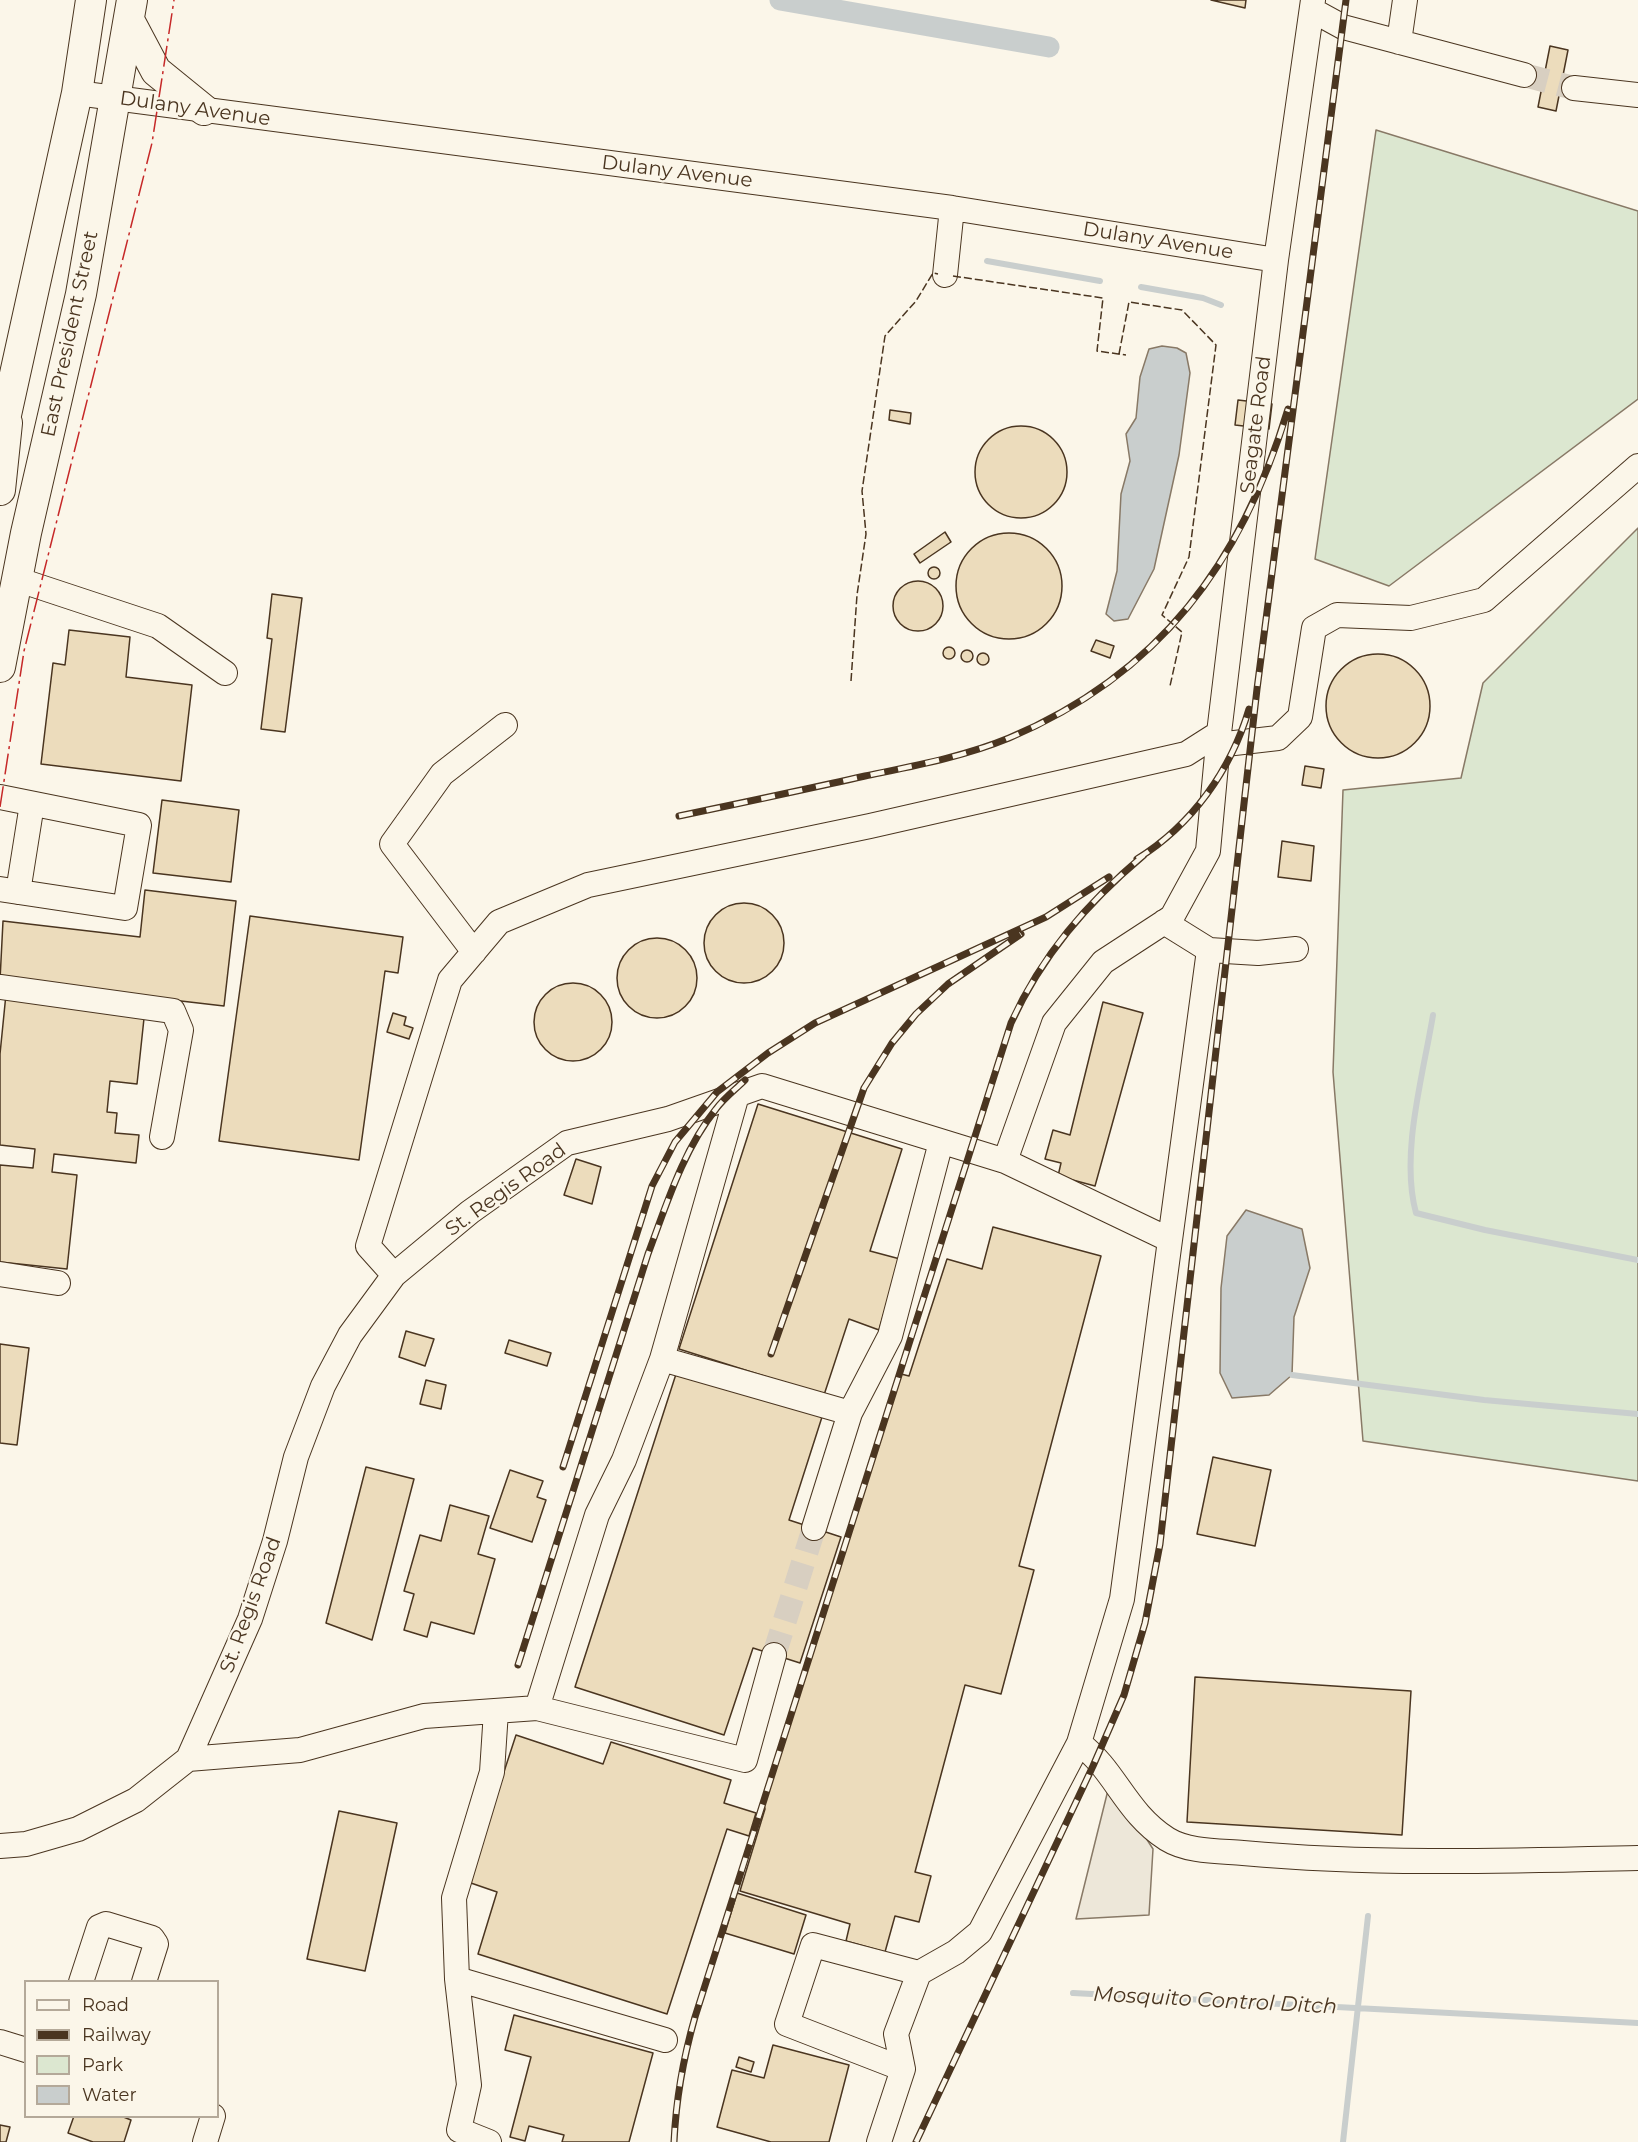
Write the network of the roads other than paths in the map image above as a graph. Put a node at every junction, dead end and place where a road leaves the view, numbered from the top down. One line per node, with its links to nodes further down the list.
1 (91, 0): 8 (main road)
2 (1405, 0): 5 (street)
3 (1312, 5): 5 (street); 13 (street, Seagate Road)
4 (131, 10): 10 (main road, East President Street); 11 (main road)
5 (1399, 42): 6 (street)
6 (1524, 75)
7 (1574, 88): 9 (street)
8 (77, 93): 10 (street, Dulany Avenue); 15 (main road)
9 (1638, 95)
10 (117, 98): 11 (street, Dulany Avenue); 19 (main road, East President Street)
11 (204, 110): 12 (street, Dulany Avenue)
12 (952, 208): 13 (street, Dulany Avenue); 14 (street)
13 (1276, 260): 23 (street, Seagate Road)
14 (945, 275)
15 (9, 400): 16 (main road); 18 (main road)
16 (0, 442)
17 (1638, 466): 23 (street)
18 (0, 490)
19 (8, 571): 20 (main road, East President Street); 21 (street)
20 (0, 667)
21 (225, 673)
22 (505, 725): 30 (street)
23 (1218, 739): 27 (street, Seagate Road); 30 (street)
24 (0, 797): 25 (street)
25 (32, 804): 26 (street); 26 (street)
26 (9, 890)
27 (1164, 922): 29 (street); 35 (street)
28 (1296, 949): 29 (street)
29 (1209, 950): 36 (street)
30 (474, 952): 38 (street)
31 (0, 987): 33 (street)
32 (737, 1095): 34 (street, St. Regis Road); 38 (street, St. Regis Road); 40 (street)
33 (162, 1137)
34 (941, 1142): 35 (street, St. Regis Road); 41 (street)
35 (1005, 1161): 36 (street, St. Regis Road)
36 (1170, 1240): 46 (street)
37 (0, 1274): 39 (street)
38 (394, 1275): 47 (street, St. Regis Road)
39 (58, 1283)
40 (662, 1359): 41 (street); 44 (street)
41 (850, 1413): 42 (street)
42 (814, 1528)
43 (774, 1654): 44 (street)
44 (537, 1708): 45 (street)
45 (496, 1711): 47 (street); 51 (street)
46 (1079, 1743): 49 (street); 50 (street)
47 (188, 1759): 48 (street, St. Regis Road)
48 (0, 1846)
49 (1638, 1858)
50 (919, 1973): 57 (street); 57 (street)
51 (457, 1979): 54 (street); 60 (street)
52 (82, 1980): 53 (street)
53 (145, 1980)
54 (665, 2040)
55 (0, 2042): 56 (street)
56 (24, 2049)
57 (903, 2069): 61 (street)
58 (212, 2118): 59 (street)
59 (205, 2142)
60 (489, 2142)
61 (879, 2142)

